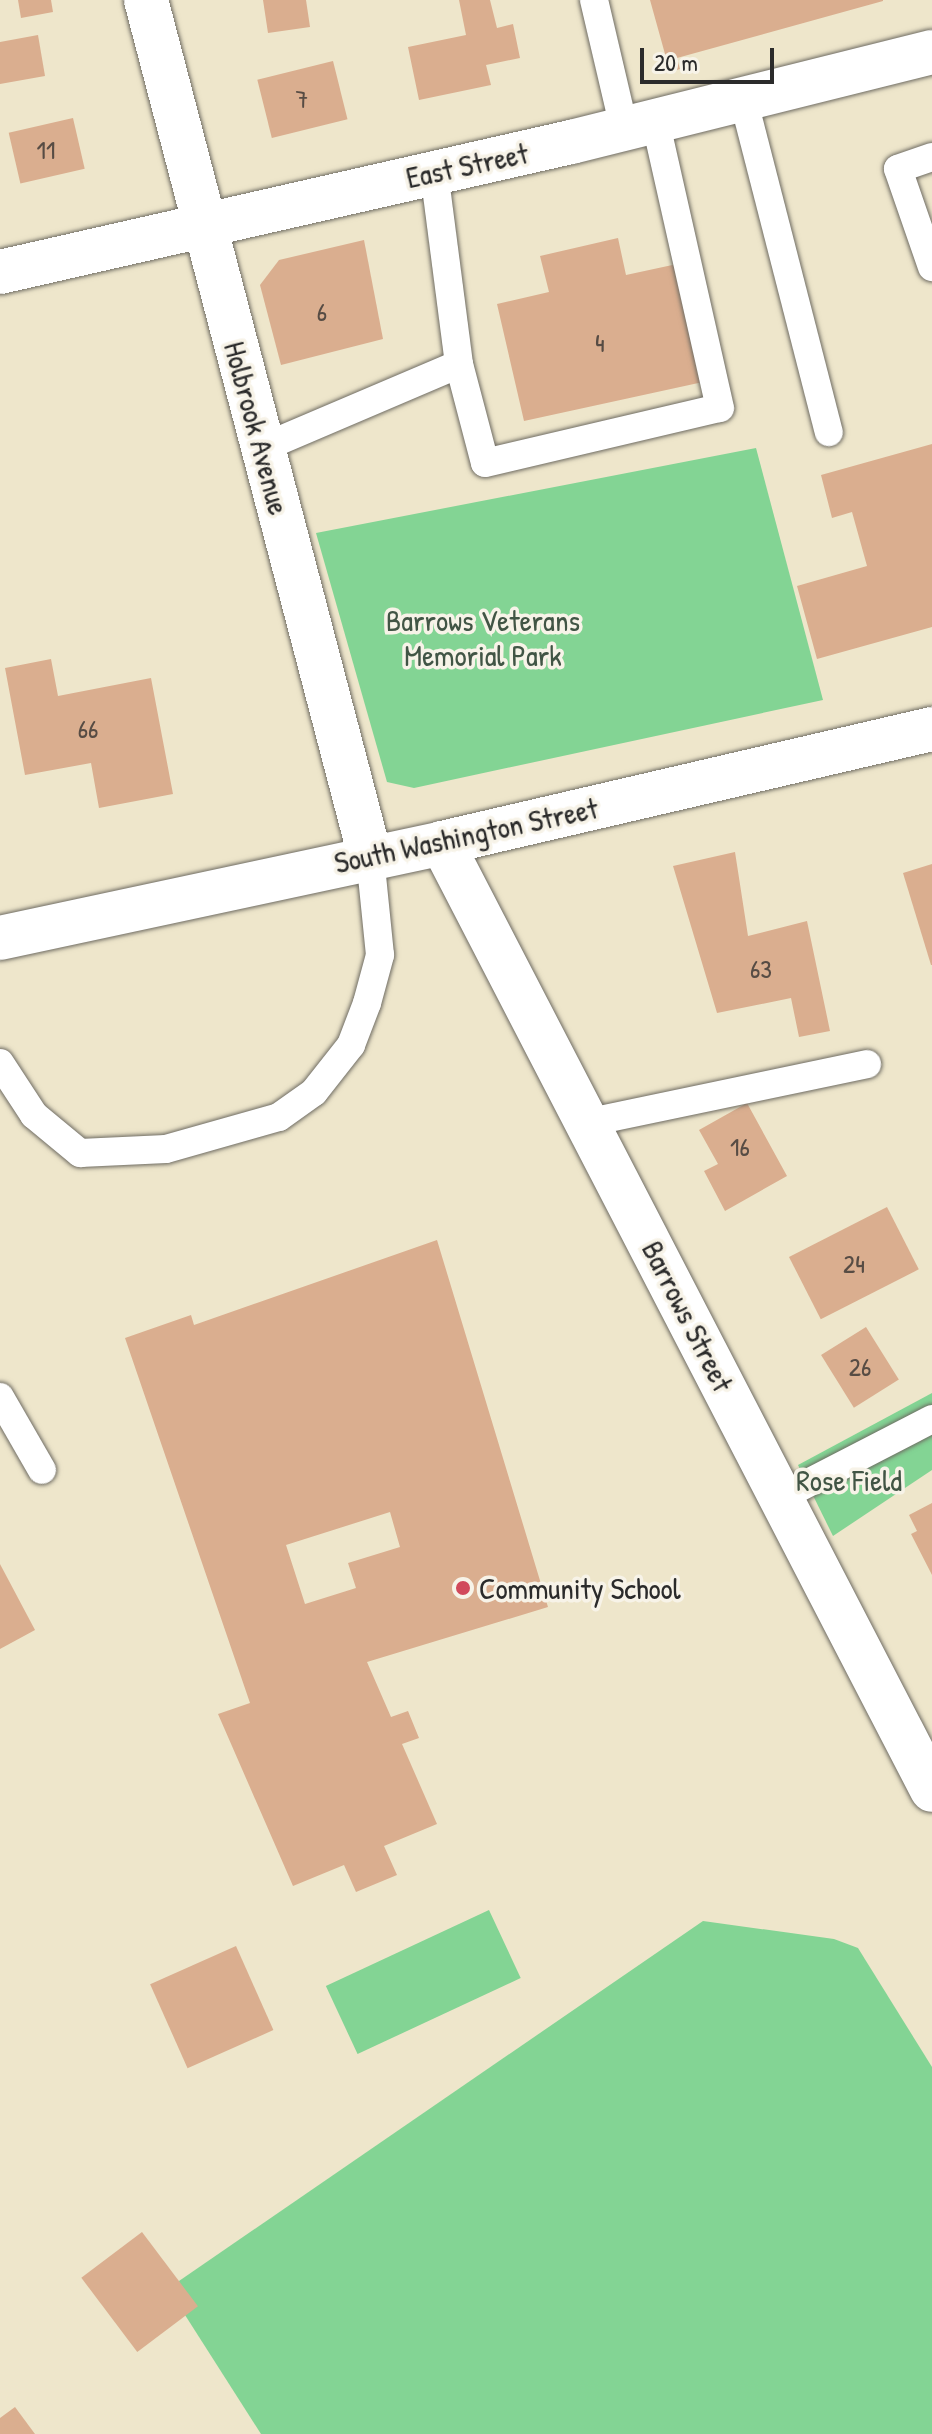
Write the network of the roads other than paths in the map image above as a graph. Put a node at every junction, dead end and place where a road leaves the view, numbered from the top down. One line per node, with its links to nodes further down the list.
1 (146, 0): 8 (street, Holbrook Avenue)
2 (594, 0): 5 (lane)
3 (932, 52): 4 (street, East Street)
4 (743, 98): 5 (street, East Street); 12 (lane)
5 (639, 124): 7 (street, East Street); 11 (lane)
6 (932, 157): 9 (lane)
7 (434, 172): 8 (street, East Street); 11 (lane)
8 (203, 224): 10 (street, East Street); 13 (street, Holbrook Avenue)
9 (932, 267)
10 (0, 272)
11 (459, 364): 13 (lane)
12 (829, 432)
13 (262, 448): 16 (street, Holbrook Avenue)
14 (932, 729): 15 (street, South Washington Street)
15 (442, 843): 16 (street, South Washington Street); 20 (street, Barrows Street)
16 (370, 856): 17 (street, South Washington Street); 18 (lane)
17 (0, 938)
18 (0, 1063)
19 (867, 1064): 20 (lane)
20 (590, 1122): 24 (street, Barrows Street)
21 (0, 1397): 23 (lane)
22 (932, 1419): 24 (lane)
23 (42, 1470)
24 (779, 1498): 25 (street, Barrows Street)
25 (932, 1790)

